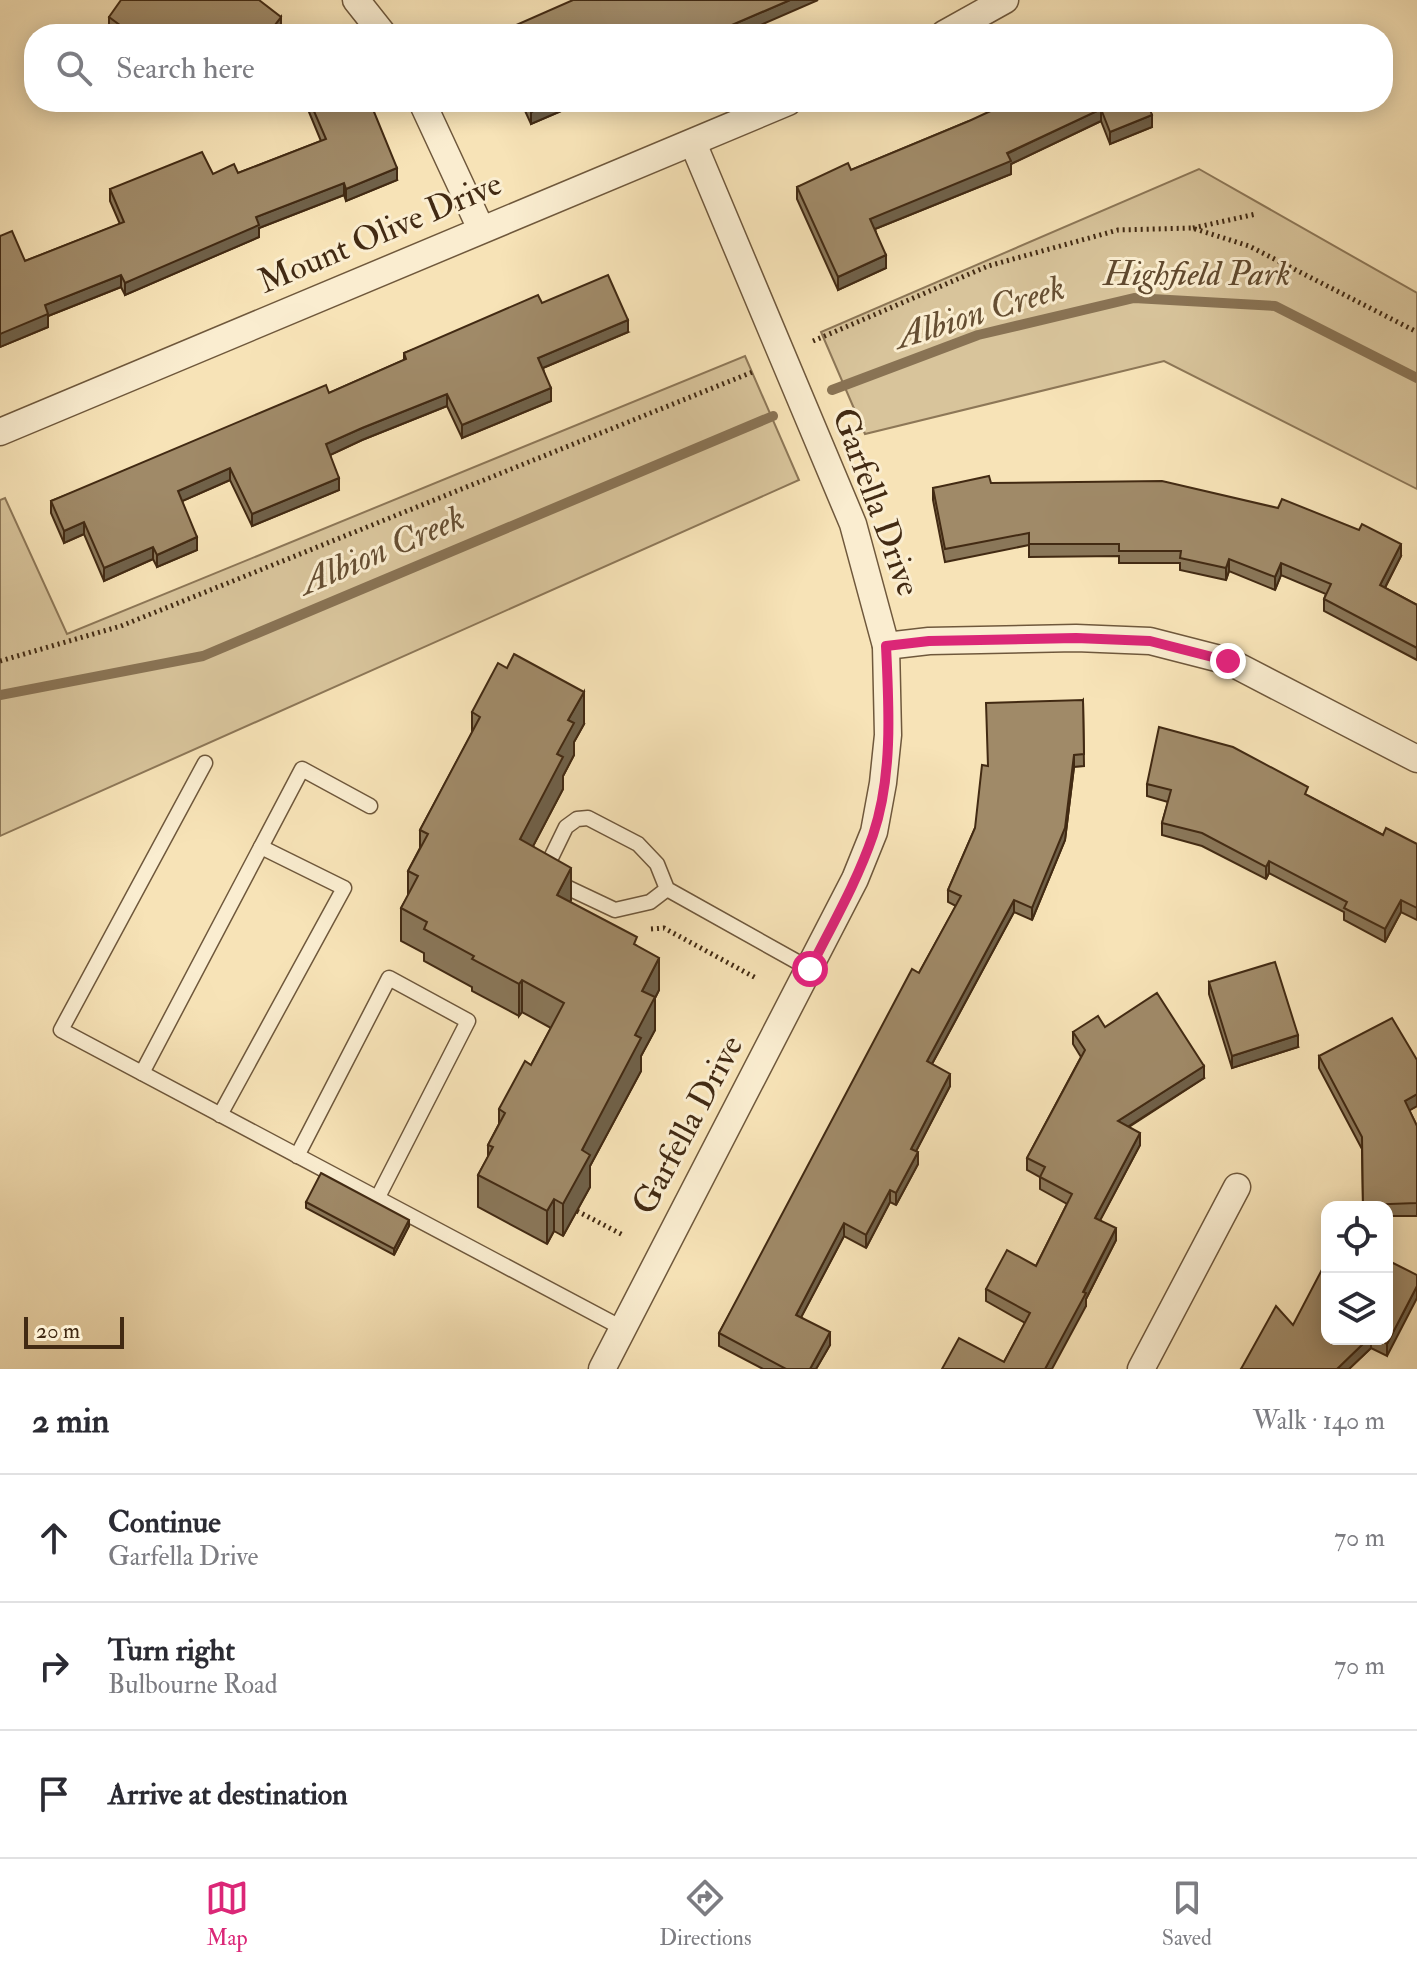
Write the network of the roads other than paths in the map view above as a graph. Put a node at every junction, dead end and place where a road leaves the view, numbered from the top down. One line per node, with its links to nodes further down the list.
1 (356, 0): 3 (street)
2 (1005, 0): 4 (street)
3 (375, 24)
4 (962, 24)
5 (427, 112): 8 (street)
6 (765, 112): 7 (street, Mount Olive Drive)
7 (693, 143): 8 (street, Mount Olive Drive); 10 (street, Garfella Drive)
8 (481, 229): 9 (street, Mount Olive Drive)
9 (0, 432)
10 (886, 646): 11 (street); 16 (street, Garfella Drive)
11 (1417, 759)
12 (205, 763): 17 (lane)
13 (370, 806): 14 (lane)
14 (261, 847): 17 (lane); 18 (lane)
15 (667, 889): 15 (lane); 16 (lane)
16 (810, 969): 22 (street, Garfella Drive)
17 (142, 1073): 18 (lane)
18 (220, 1115): 19 (lane)
19 (297, 1156): 21 (lane); 21 (lane)
20 (1237, 1187): 24 (street)
21 (377, 1199): 22 (lane)
22 (622, 1328): 23 (street, Garfella Drive)
23 (607, 1367)
24 (1141, 1369)

